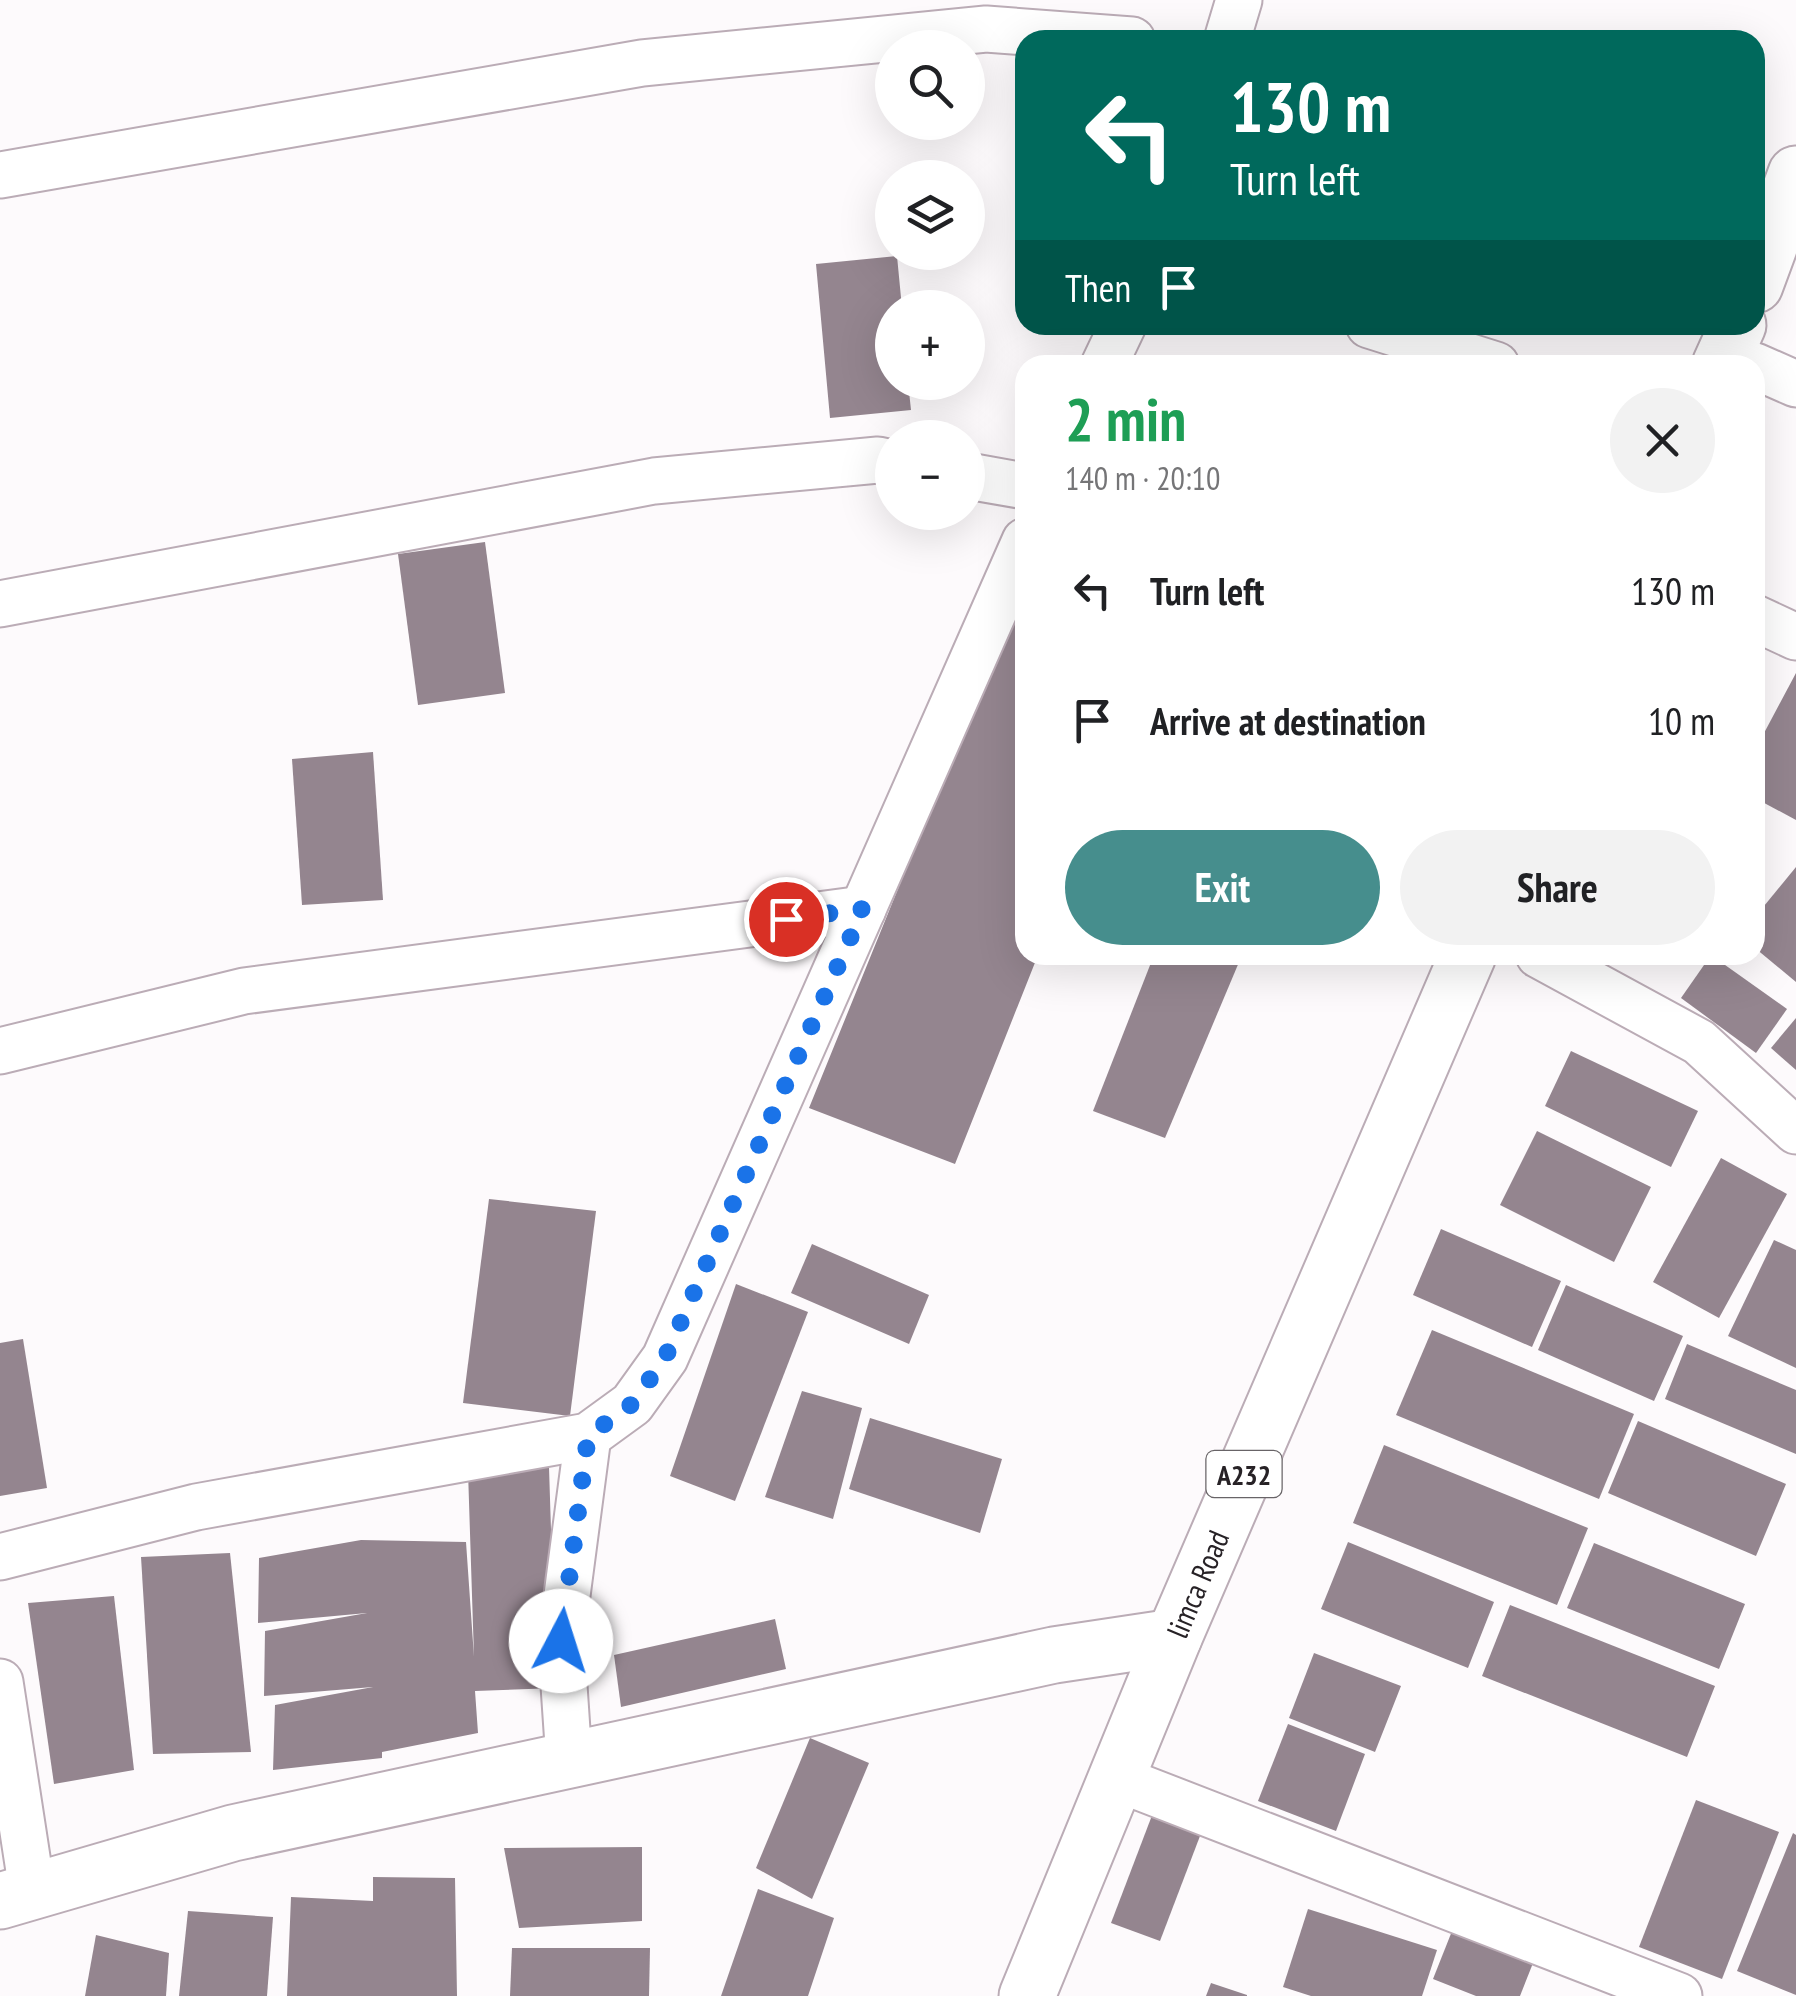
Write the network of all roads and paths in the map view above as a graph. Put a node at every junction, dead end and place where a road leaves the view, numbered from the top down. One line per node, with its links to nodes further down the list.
1 (1238, 0): 2 (street)
2 (1230, 30)
3 (1015, 31): 4 (street)
4 (0, 174)
5 (1778, 204): 6 (main road)
6 (1765, 250)
7 (1401, 335): 8 (street)
8 (1464, 355)
9 (1765, 368): 10 (street)
10 (1796, 384)
11 (875, 460): 15 (street)
12 (985, 479): 13 (street)
13 (1015, 484)
14 (1015, 564): 18 (street)
15 (0, 604)
16 (1765, 623): 17 (street)
17 (1796, 637)
18 (863, 909): 21 (street); 23 (street)
19 (1464, 965): 25 (main road, limca Road / A232)
20 (1557, 965): 22 (street)
21 (0, 1051)
22 (1796, 1131)
23 (588, 1436): 24 (street); 27 (street)
24 (0, 1557)
25 (1174, 1637): 27 (main road); 28 (main road, limca Road / A232)
26 (0, 1682): 29 (street)
27 (569, 1760): 29 (main road)
28 (1116, 1778): 30 (main road, limca Road / A232); 31 (street)
29 (16, 1895)
30 (1027, 1996)
31 (1679, 1996)

